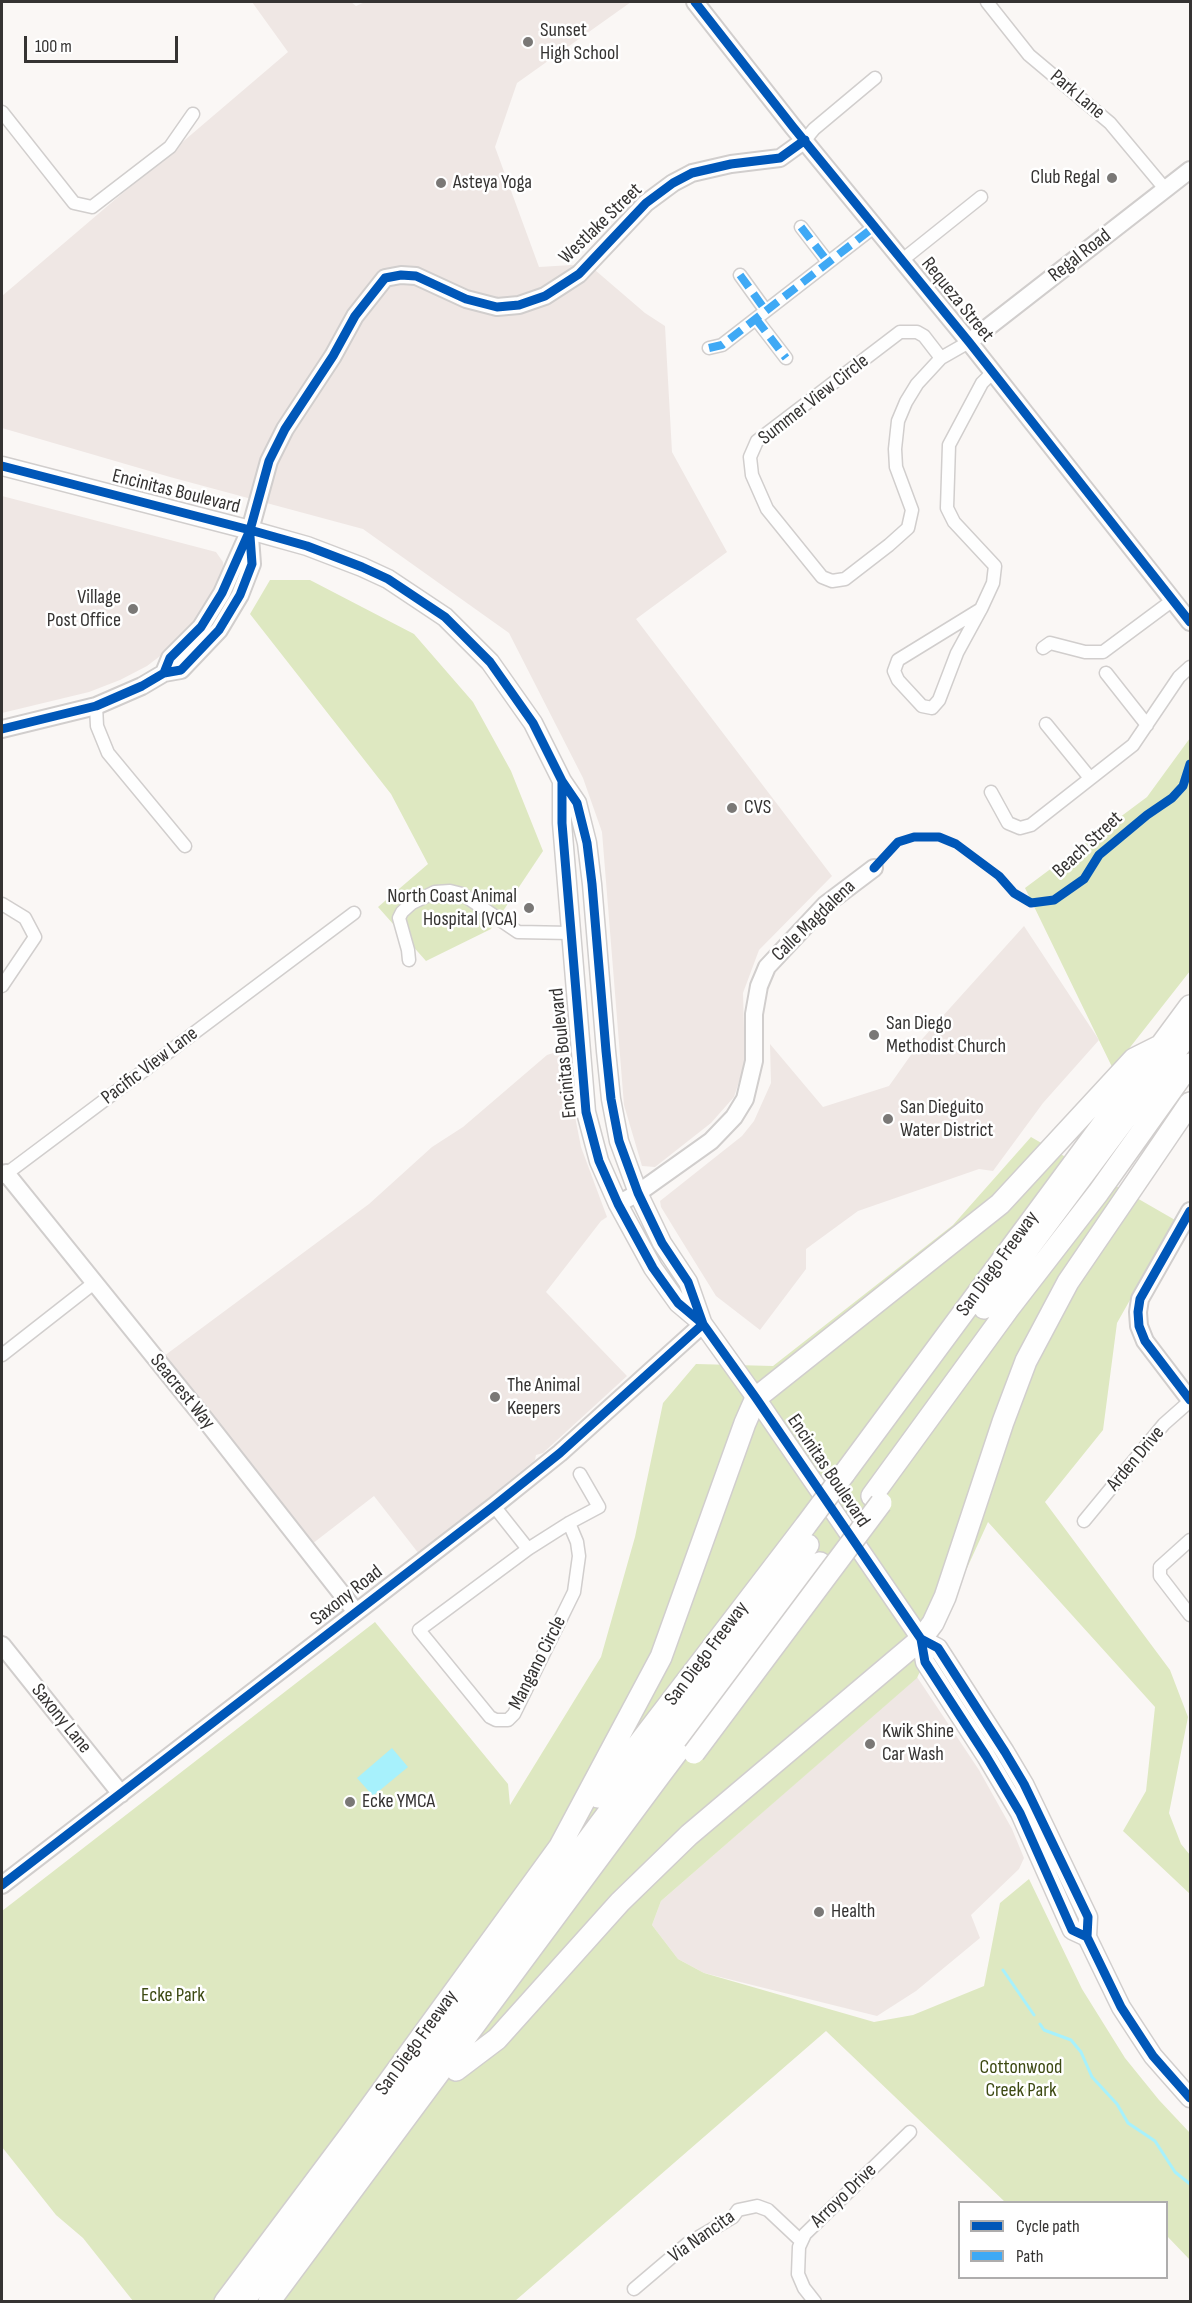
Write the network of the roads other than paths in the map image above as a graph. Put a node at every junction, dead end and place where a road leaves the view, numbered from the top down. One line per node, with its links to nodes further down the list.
1 (695, 2): 6 (street, Requeza Street)
2 (987, 2): 8 (street, Park Lane)
3 (875, 78): 6 (street)
4 (2, 112): 5 (street)
5 (193, 114)
6 (805, 140): 11 (street, Requeza Street); 22 (street, Westlake Street)
7 (1191, 170): 8 (street, Regal Road)
8 (1166, 189): 16 (street, Regal Road)
9 (981, 197): 12 (street)
10 (801, 227): 13 (street)
11 (874, 227): 12 (street, Requeza Street); 13 (street)
12 (901, 261): 16 (street, Requeza Street)
13 (828, 262): 15 (street)
14 (740, 275): 15 (street)
15 (761, 315): 17 (street); 18 (street)
16 (969, 342): 19 (street, Summer View Circle); 20 (street, Requeza Street)
17 (708, 348)
18 (786, 358)
19 (940, 358): 19 (street, Summer View Circle)
20 (992, 373): 23 (street, Requeza Street); 24 (street)
21 (2, 466): 22 (main road, Encinitas Boulevard)
22 (250, 530): 29 (street, Westlake Street); 34 (main road, Encinitas Boulevard)
23 (1173, 600): 25 (street, Requeza Street); 26 (street)
24 (981, 609): 24 (street)
25 (1191, 622)
26 (1043, 648)
27 (1191, 667): 31 (street)
28 (1107, 673): 31 (street)
29 (96, 706): 32 (street); 36 (street)
30 (1046, 724): 33 (street)
31 (1147, 725): 33 (street)
32 (2, 729)
33 (1090, 778): 35 (street)
34 (562, 781): 40 (main road, Encinitas Boulevard); 50 (main road, Encinitas Boulevard)
35 (991, 792)
36 (184, 846)
37 (874, 868): 50 (street, Calle Magdalena)
38 (2, 904): 42 (street)
39 (354, 913): 49 (street, Pacific View Lane)
40 (571, 933): 41 (street); 51 (main road, Encinitas Boulevard)
41 (409, 960)
42 (2, 986)
43 (1191, 1006): 45 (highway, San Diego Freeway)
44 (1191, 1032): 59 (highway)
45 (1160, 1046): 56 (highway); 59 (highway, San Diego Freeway)
46 (1191, 1064): 60 (highway)
47 (1191, 1091): 60 (highway)
48 (1191, 1103): 69 (highway)
49 (4, 1175): 53 (street, Seacrest Way)
50 (638, 1193): 51 (street, Calle Magdalena); 54 (main road, Encinitas Boulevard)
51 (618, 1204): 54 (main road, Encinitas Boulevard)
52 (1191, 1211): 57 (street)
53 (94, 1283): 55 (street); 67 (street, Seacrest Way)
54 (703, 1324): 56 (main road, Encinitas Boulevard); 61 (street, Saxony Road)
55 (2, 1355)
56 (756, 1398): 69 (main road, Encinitas Boulevard); 72 (highway)
57 (1191, 1400): 62 (street, Arden Drive)
58 (580, 1474): 63 (street, Mangano Circle)
59 (848, 1480): 64 (highway, San Diego Freeway, bridge)
60 (876, 1500): 74 (highway, bridge); 81 (highway)
61 (494, 1506): 66 (street); 67 (street, Saxony Road)
62 (1084, 1521)
63 (569, 1523): 66 (street, Mangano Circle); 66 (street, Mangano Circle)
64 (810, 1531): 72 (highway, San Diego Freeway); 80 (highway)
65 (1191, 1540): 68 (street)
66 (528, 1549)
67 (356, 1612): 71 (street, Saxony Road)
68 (1191, 1615)
69 (921, 1639): 74 (highway); 75 (main road, Encinitas Boulevard)
70 (2, 1645): 71 (street, Saxony Lane)
71 (121, 1794): 73 (street, Saxony Road)
72 (559, 1848): 79 (highway, San Diego Freeway)
73 (2, 1885)
74 (456, 2070): 82 (highway)
75 (1191, 2098)
76 (910, 2132): 77 (street, Arroyo Drive)
77 (801, 2241): 78 (street, Via Nancita); 83 (street, Arroyo Drive)
78 (634, 2289)
79 (225, 2301)
80 (243, 2301)
81 (268, 2301)
82 (283, 2301)
83 (815, 2301)

